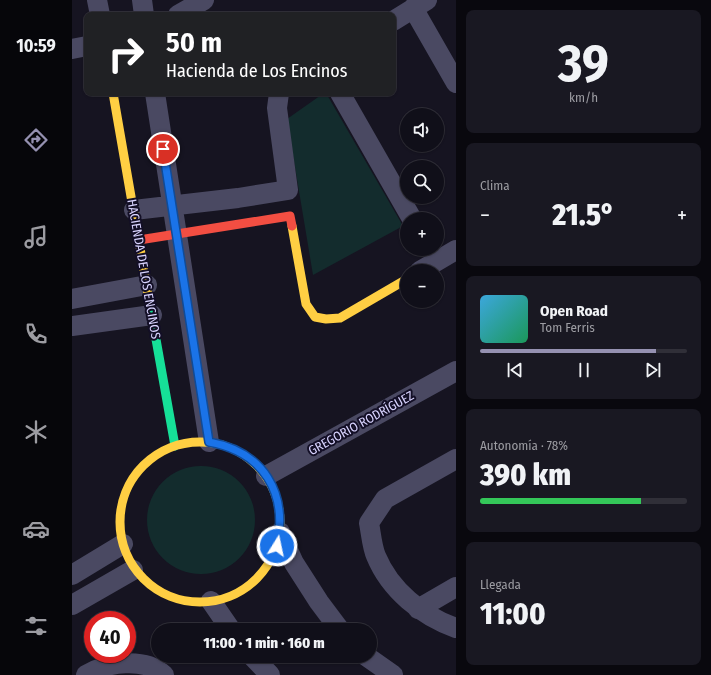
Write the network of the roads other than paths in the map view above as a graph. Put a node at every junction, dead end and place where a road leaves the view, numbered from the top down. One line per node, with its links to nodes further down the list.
1 (97, 0): 5 (street)
2 (142, 0): 6 (street)
3 (204, 0): 7 (street)
4 (420, 4): 8 (street); 11 (street)
5 (99, 12)
6 (144, 12)
7 (183, 12)
8 (396, 19)
9 (84, 46): 10 (street)
10 (72, 48)
11 (456, 83)
12 (114, 96): 17 (street, HACIENDA DE LOS ENCINOS)
13 (155, 96): 16 (street)
14 (279, 96): 16 (street)
15 (342, 96): 18 (street)
16 (172, 206): 17 (street); 19 (street)
17 (134, 210): 20 (street, HACIENDA DE LOS ENCINOS)
18 (408, 212)
19 (177, 234): 20 (street); 23 (street); 29 (street)
20 (139, 240): 24 (street, HACIENDA DE LOS ENCINOS)
21 (456, 250): 22 (street)
22 (428, 261)
23 (400, 283)
24 (147, 285): 25 (street); 26 (street, HACIENDA DE LOS ENCINOS)
25 (72, 299)
26 (152, 315): 27 (street); 30 (street, HACIENDA DE LOS ENCINOS)
27 (72, 326)
28 (456, 371): 32 (street, GREGORIO RODRÍGUEZ)
29 (209, 442): 30 (street); 32 (street)
30 (174, 446): 34 (street)
31 (456, 459): 40 (street)
32 (266, 476): 33 (street)
33 (280, 532): 38 (street); 42 (street)
34 (123, 544): 35 (street); 36 (street)
35 (133, 570): 38 (street); 39 (street)
36 (72, 575)
37 (456, 587): 40 (street)
38 (211, 601): 41 (street)
39 (72, 605)
40 (418, 609): 43 (street)
41 (226, 623)
42 (335, 623)
43 (456, 628)
44 (259, 663): 48 (street)
45 (376, 663): 49 (street)
46 (86, 675): 47 (street)
47 (164, 675)
48 (270, 675)
49 (393, 675)

